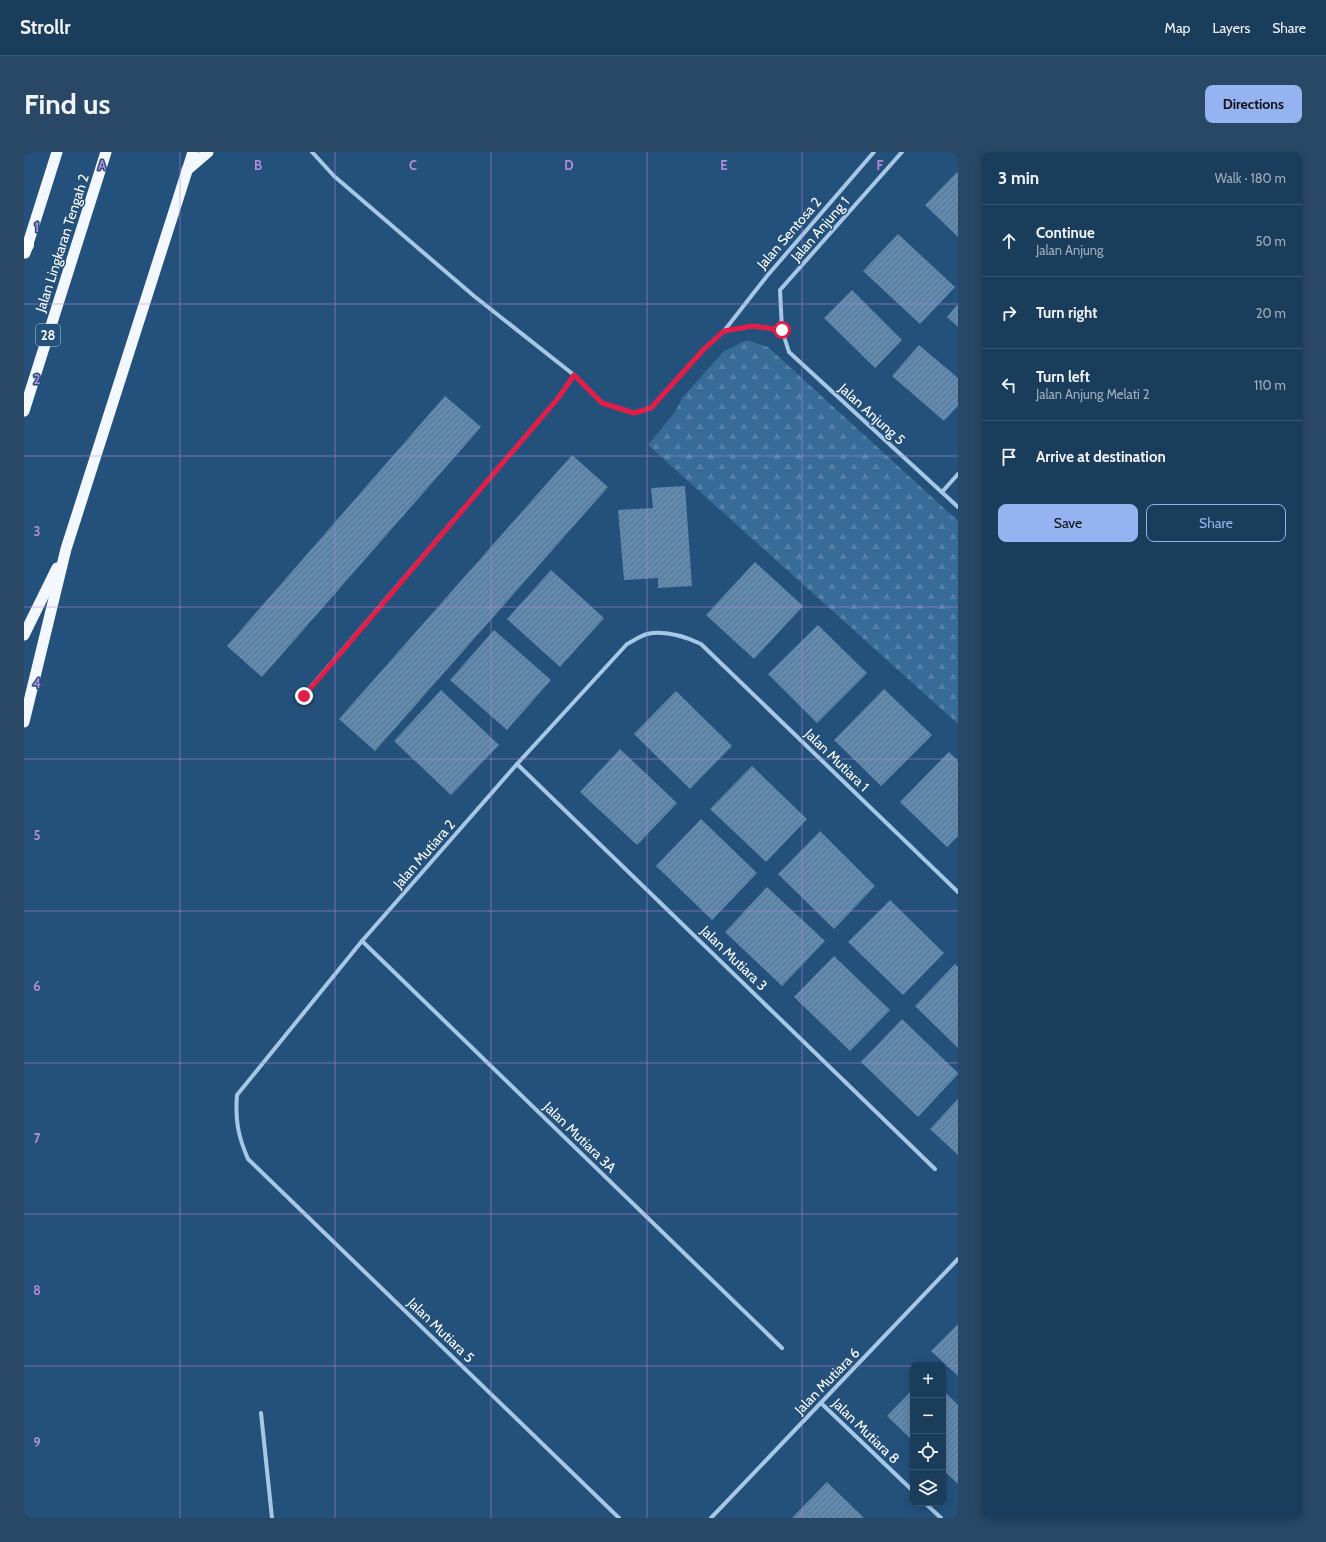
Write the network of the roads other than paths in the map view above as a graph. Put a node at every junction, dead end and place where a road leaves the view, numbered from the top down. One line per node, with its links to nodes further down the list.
1 (57, 152): 9 (highway)
2 (106, 152): 14 (highway, Jalan Lingkaran Tengah 2 / 28)
3 (193, 152): 8 (highway)
4 (208, 152): 8 (highway)
5 (312, 152): 13 (street)
6 (874, 152): 12 (street, Jalan Sentosa 2)
7 (902, 152): 11 (street, Jalan Anjung 1)
8 (187, 171): 18 (highway)
9 (26, 249): 10 (highway)
10 (24, 258)
11 (782, 330): 12 (street); 16 (street, Jalan Anjung 5)
12 (724, 331): 13 (street, Jalan Sentosa 2)
13 (574, 375): 21 (street)
14 (24, 411)
15 (958, 474): 16 (street)
16 (942, 492): 17 (street, Jalan Anjung 5)
17 (958, 507)
18 (66, 549): 19 (highway); 22 (highway)
19 (24, 636)
20 (701, 644): 23 (street, Jalan Mutiara 2); 24 (street, Jalan Mutiara 1)
21 (304, 696)
22 (24, 722)
23 (517, 764): 25 (street, Jalan Mutiara 2); 27 (street, Jalan Mutiara 3)
24 (958, 892)
25 (362, 941): 26 (street, Jalan Mutiara 2); 29 (street, Jalan Mutiara 3A)
26 (248, 1159): 35 (street, Jalan Mutiara 5)
27 (935, 1169)
28 (958, 1259): 30 (street, Jalan Mutiara 6)
29 (782, 1348)
30 (821, 1403): 32 (street, Jalan Mutiara 8); 36 (street, Jalan Mutiara 6)
31 (261, 1413): 34 (street)
32 (910, 1488)
33 (928, 1506): 37 (street)
34 (272, 1518)
35 (618, 1518)
36 (711, 1518)
37 (941, 1518)

